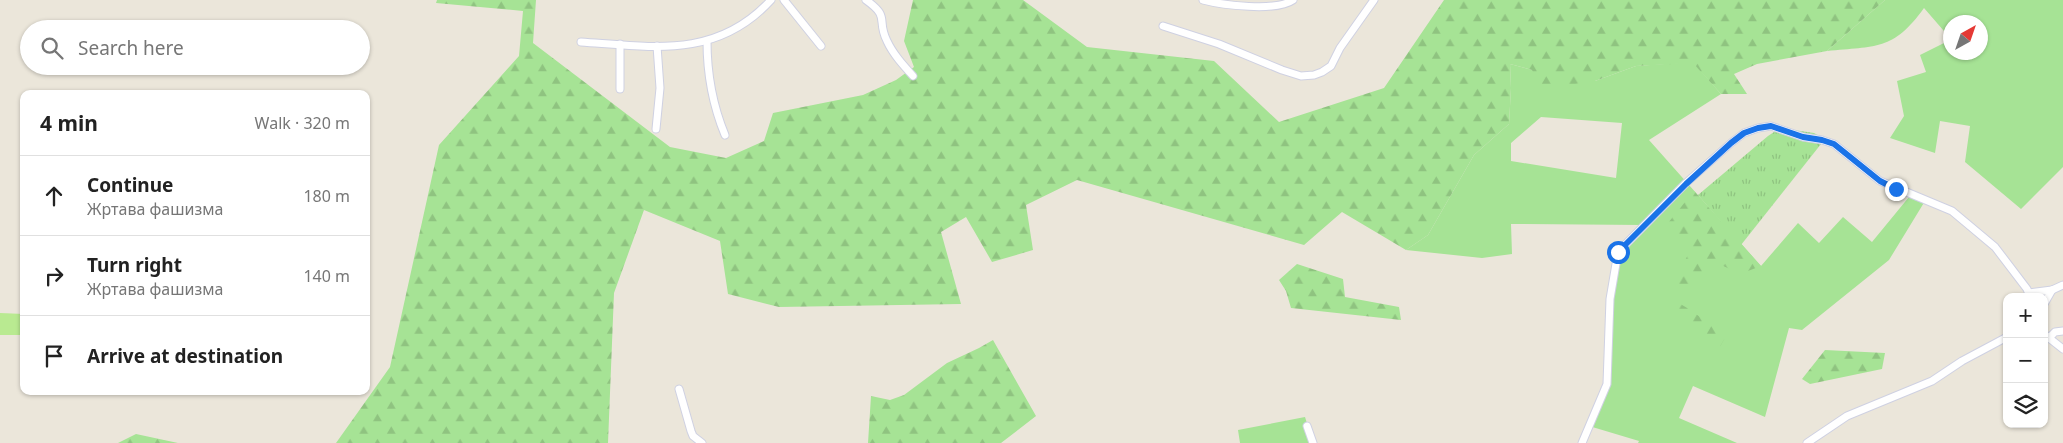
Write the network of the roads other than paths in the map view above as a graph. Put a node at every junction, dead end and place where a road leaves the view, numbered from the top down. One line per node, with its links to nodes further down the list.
1 (784, 0): 12 (street)
2 (866, 0): 13 (street)
3 (1203, 0): 4 (street)
4 (1293, 0)
5 (1374, 0): 7 (street)
6 (768, 1): 8 (street)
7 (1163, 26)
8 (707, 41): 11 (street); 16 (street)
9 (581, 42): 10 (street)
10 (620, 44): 11 (street); 14 (street)
11 (658, 46): 15 (street)
12 (821, 46)
13 (913, 76)
14 (620, 89)
15 (656, 128)
16 (725, 134)
17 (2063, 285): 18 (street)
18 (2052, 290): 20 (street); 21 (street)
19 (2029, 293): 31 (street)
20 (2039, 293)
21 (2048, 297)
22 (2063, 331): 23 (street)
23 (2048, 336)
24 (2048, 337): 26 (street)
25 (2005, 338): 32 (street)
26 (2063, 349)
27 (679, 389): 29 (street)
28 (1307, 426): 30 (street)
29 (702, 443)
30 (1313, 443)
31 (1582, 443)
32 (1806, 443)

